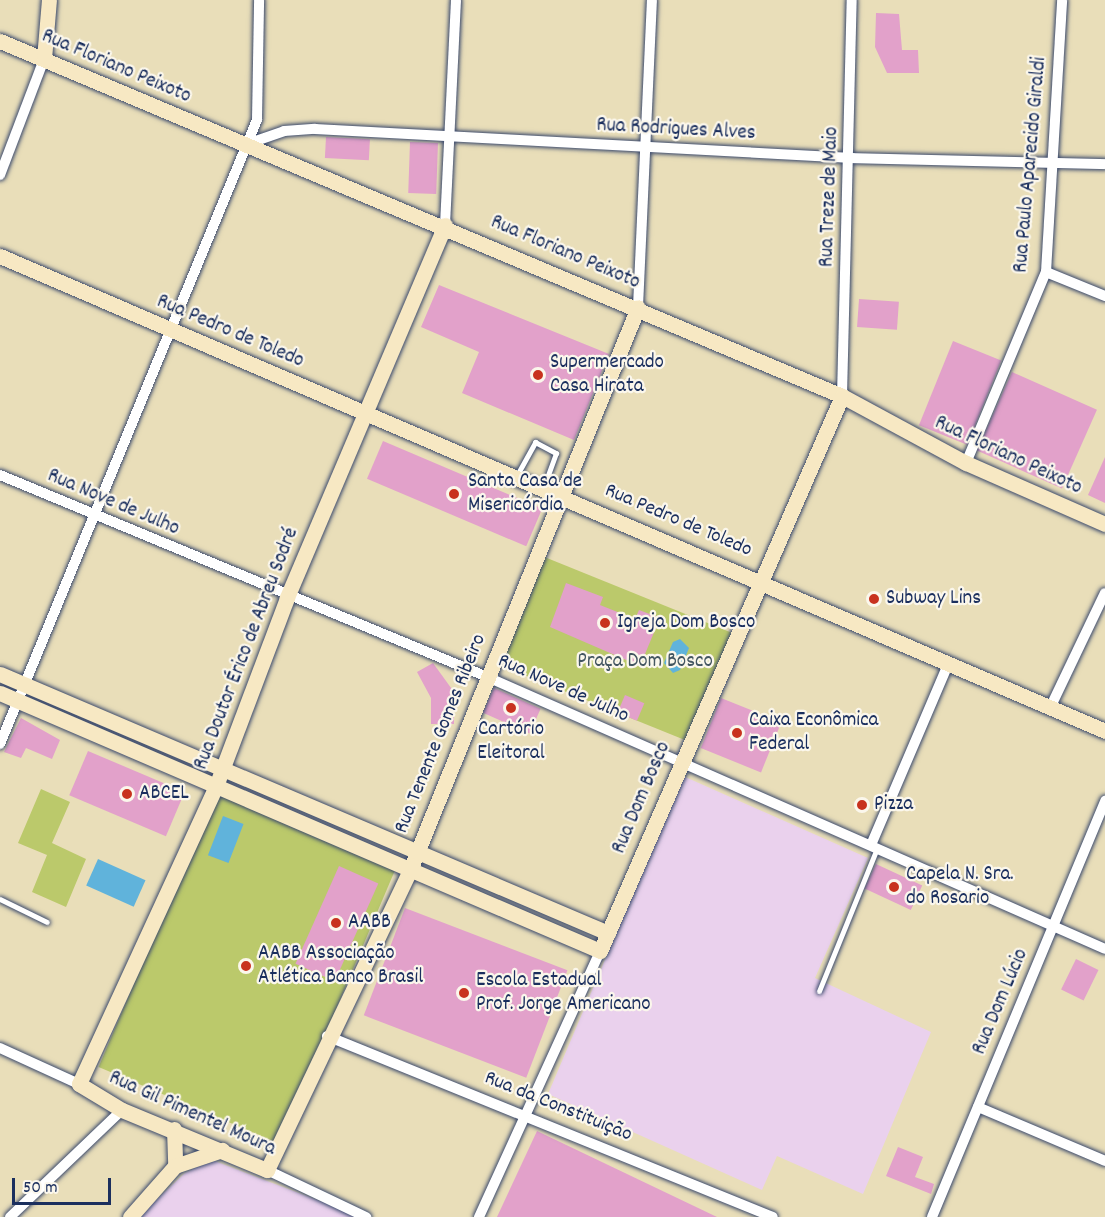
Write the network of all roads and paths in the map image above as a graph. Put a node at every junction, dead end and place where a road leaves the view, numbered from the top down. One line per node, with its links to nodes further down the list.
1 (48, 0): 8 (main road)
2 (259, 0): 10 (street)
3 (456, 0): 9 (street)
4 (652, 0): 11 (street)
5 (852, 0): 12 (street, Rua Treze de Maio)
6 (1062, 0): 13 (street, Rua Paulo Aparecido Giraldi)
7 (0, 41): 8 (main road, Rua Floriano Peixoto)
8 (44, 59): 10 (main road, Rua Floriano Peixoto); 15 (street)
9 (447, 137): 10 (street, Rua Rodrigues Alves); 11 (street, Rua Rodrigues Alves); 16 (street)
10 (247, 144): 16 (main road, Rua Floriano Peixoto); 21 (street)
11 (648, 148): 12 (street, Rua Rodrigues Alves); 20 (street)
12 (852, 158): 13 (street, Rua Rodrigues Alves); 22 (street, Rua Treze de Maio)
13 (1055, 162): 14 (street, Rua Rodrigues Alves); 18 (street, Rua Paulo Aparecido Giraldi)
14 (1105, 164)
15 (0, 175)
16 (445, 225): 20 (main road, Rua Floriano Peixoto); 23 (main road, Rua Doutor Érico de Abreu Sodré)
17 (0, 256): 21 (main road, Rua Pedro de Toledo)
18 (1046, 272): 19 (street); 24 (street, Rua Paulo Aparecido Giraldi)
19 (1105, 296)
20 (638, 307): 22 (main road, Rua Floriano Peixoto); 28 (main road, Rua Tenente Gomes Ribeiro)
21 (169, 330): 23 (main road, Rua Pedro de Toledo); 29 (street)
22 (842, 396): 24 (main road, Rua Floriano Peixoto); 31 (main road, Rua Dom Bosco)
23 (367, 411): 26 (main road, Rua Pedro de Toledo); 33 (main road, Rua Doutor Érico de Abreu Sodré)
24 (966, 463): 30 (main road, Rua Floriano Peixoto)
25 (0, 475): 29 (street, Rua Nove de Julho)
26 (517, 475): 27 (main road, Rua Pedro de Toledo); 27 (lane)
27 (544, 486): 28 (main road, Rua Pedro de Toledo)
28 (564, 495): 31 (main road, Rua Pedro de Toledo); 36 (main road, Rua Tenente Gomes Ribeiro)
29 (92, 516): 33 (street, Rua Nove de Julho); 37 (street)
30 (1105, 524)
31 (759, 580): 34 (main road, Rua Pedro de Toledo); 43 (main road, Rua Dom Bosco)
32 (1105, 593): 40 (street)
33 (287, 598): 36 (street, Rua Nove de Julho); 44 (main road, Rua Doutor Érico de Abreu Sodré)
34 (949, 662): 40 (main road, Rua Pedro de Toledo); 47 (street)
35 (0, 674): 37 (main road)
36 (485, 676): 43 (street, Rua Nove de Julho); 48 (main road, Rua Tenente Gomes Ribeiro)
37 (26, 685): 39 (street); 44 (main road)
38 (0, 693): 39 (main road)
39 (19, 702): 42 (street); 45 (main road)
40 (1051, 706): 41 (main road, Rua Pedro de Toledo)
41 (1105, 731)
42 (0, 744)
43 (680, 762): 47 (street, Rua Nove de Julho); 54 (main road, Rua Dom Bosco)
44 (221, 768): 45 (main road, Rua Doutor Érico de Abreu Sodré); 48 (main road)
45 (216, 786): 49 (main road); 60 (main road, Rua Doutor Érico de Abreu Sodré)
46 (1105, 801): 53 (street, Rua Dom Lúcio)
47 (874, 847): 53 (street, Rua Nove de Julho); 57 (lane)
48 (417, 851): 49 (main road, Rua Tenente Gomes Ribeiro); 54 (main road)
49 (410, 870): 56 (main road); 58 (main road, Rua Tenente Gomes Ribeiro)
50 (2, 900): 51 (lane); 52 (lane)
51 (0, 908)
52 (47, 922)
53 (1054, 926): 55 (street, Rua Nove de Julho); 61 (street, Rua Dom Lúcio)
54 (608, 933): 56 (main road, Rua Dom Bosco)
55 (1105, 949)
56 (600, 951): 63 (street, Rua Dom Bosco)
57 (819, 991)
58 (327, 1036): 63 (street, Rua da Constituição); 68 (main road, Rua Tenente Gomes Ribeiro)
59 (0, 1048): 60 (street, Rua Gil Pimentel Moura)
60 (79, 1084): 62 (main road, Rua Gil Pimentel Moura)
61 (978, 1107): 66 (street); 75 (street, Rua Dom Lúcio)
62 (122, 1110): 64 (main road, Rua Gil Pimentel Moura); 70 (street)
63 (523, 1113): 69 (street, Rua da Constituição); 73 (street, Rua Dom Bosco)
64 (174, 1129): 65 (main road, Rua Gil Pimentel Moura); 67 (main road)
65 (222, 1150): 67 (main road); 68 (main road, Rua Gil Pimentel Moura)
66 (1105, 1161)
67 (174, 1166): 71 (main road)
68 (267, 1170): 72 (street, Rua Gil Pimentel Moura)
69 (758, 1214): 74 (street, Rua da Constituição)
70 (10, 1217)
71 (130, 1217)
72 (366, 1217)
73 (479, 1217)
74 (773, 1217)
75 (932, 1217)

